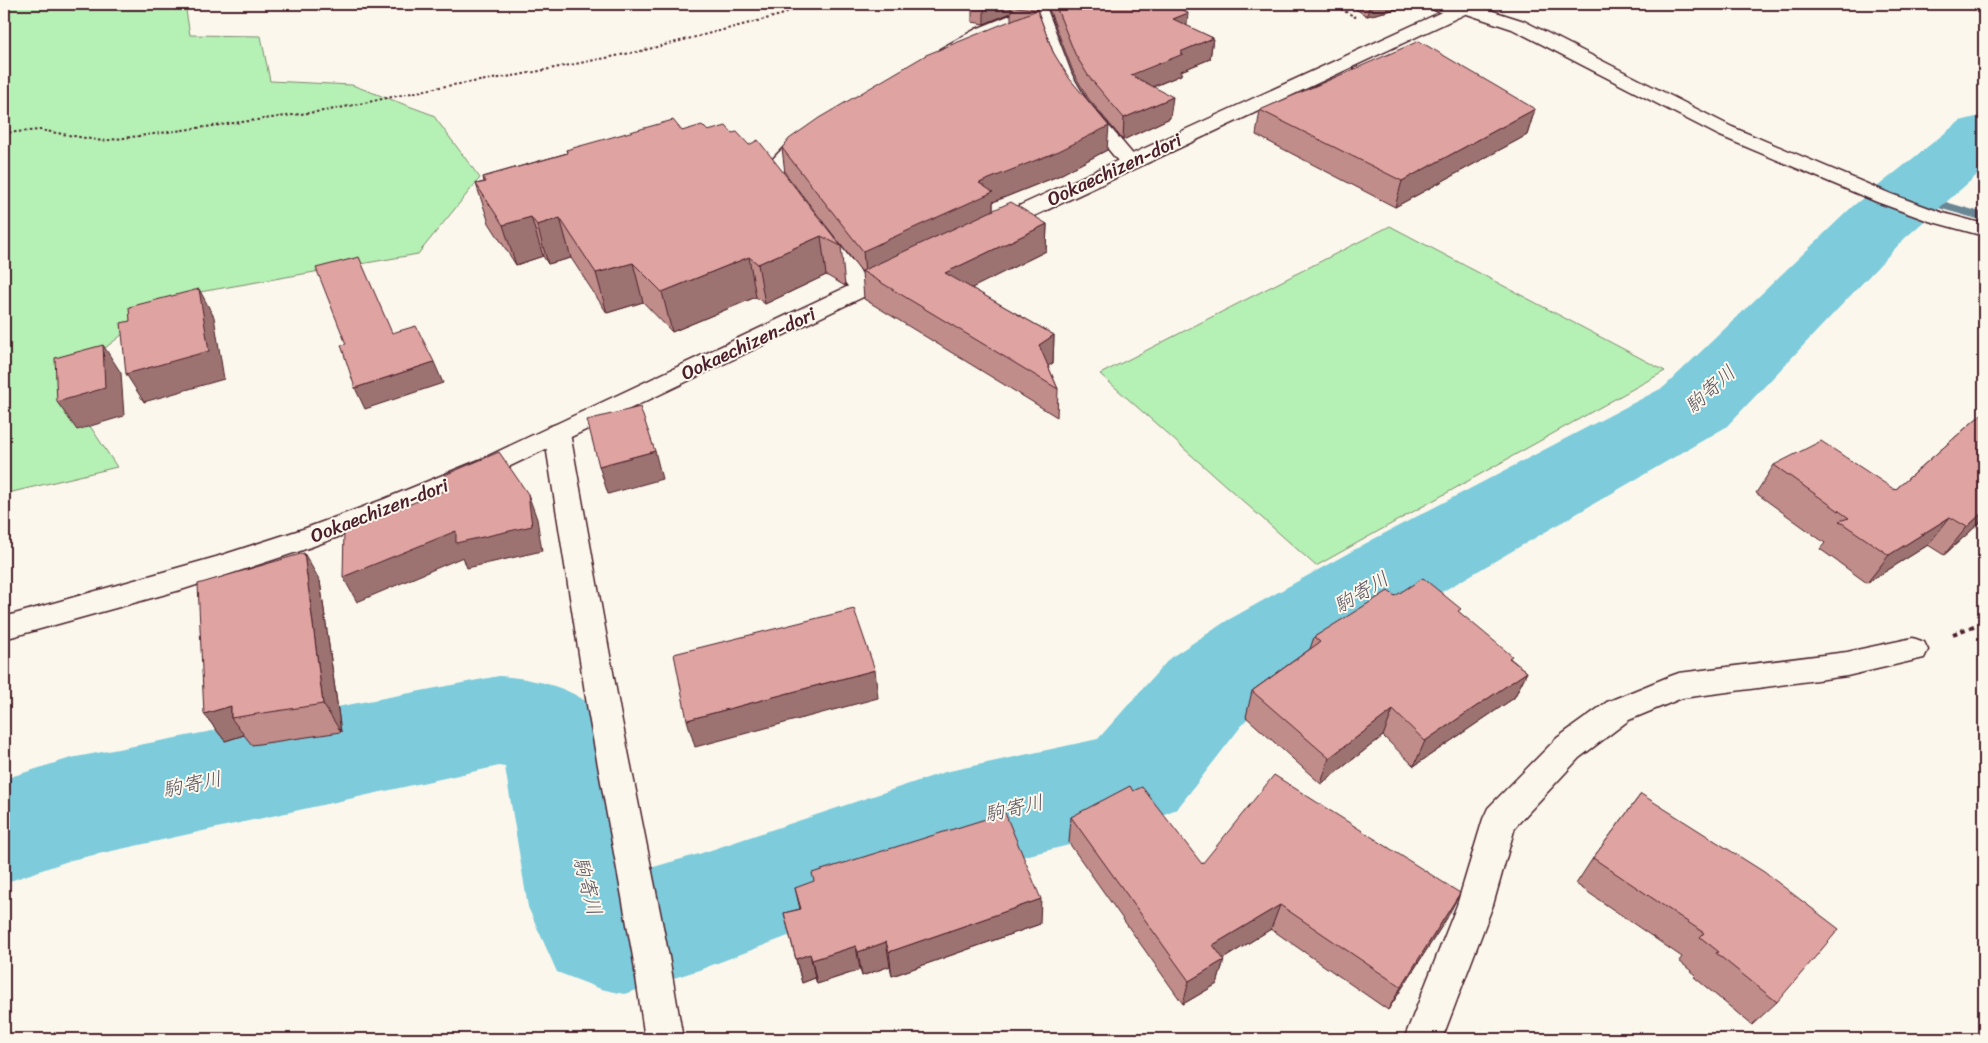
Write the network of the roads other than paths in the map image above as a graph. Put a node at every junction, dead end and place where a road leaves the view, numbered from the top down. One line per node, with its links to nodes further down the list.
1 (1038, 6): 3 (street); 5 (street)
2 (1456, 7): 5 (street, Ookaechizen-dori); 6 (street)
3 (932, 61)
4 (830, 125): 9 (street)
5 (1129, 162): 7 (street, Ookaechizen-dori)
6 (1984, 230)
7 (969, 238)
8 (915, 263): 9 (street, Ookaechizen-dori)
9 (862, 289): 10 (street, Ookaechizen-dori)
10 (557, 433): 11 (street, Ookaechizen-dori); 13 (street)
11 (4, 628)
12 (1913, 650): 14 (street)
13 (664, 1039)
14 (1423, 1039)

